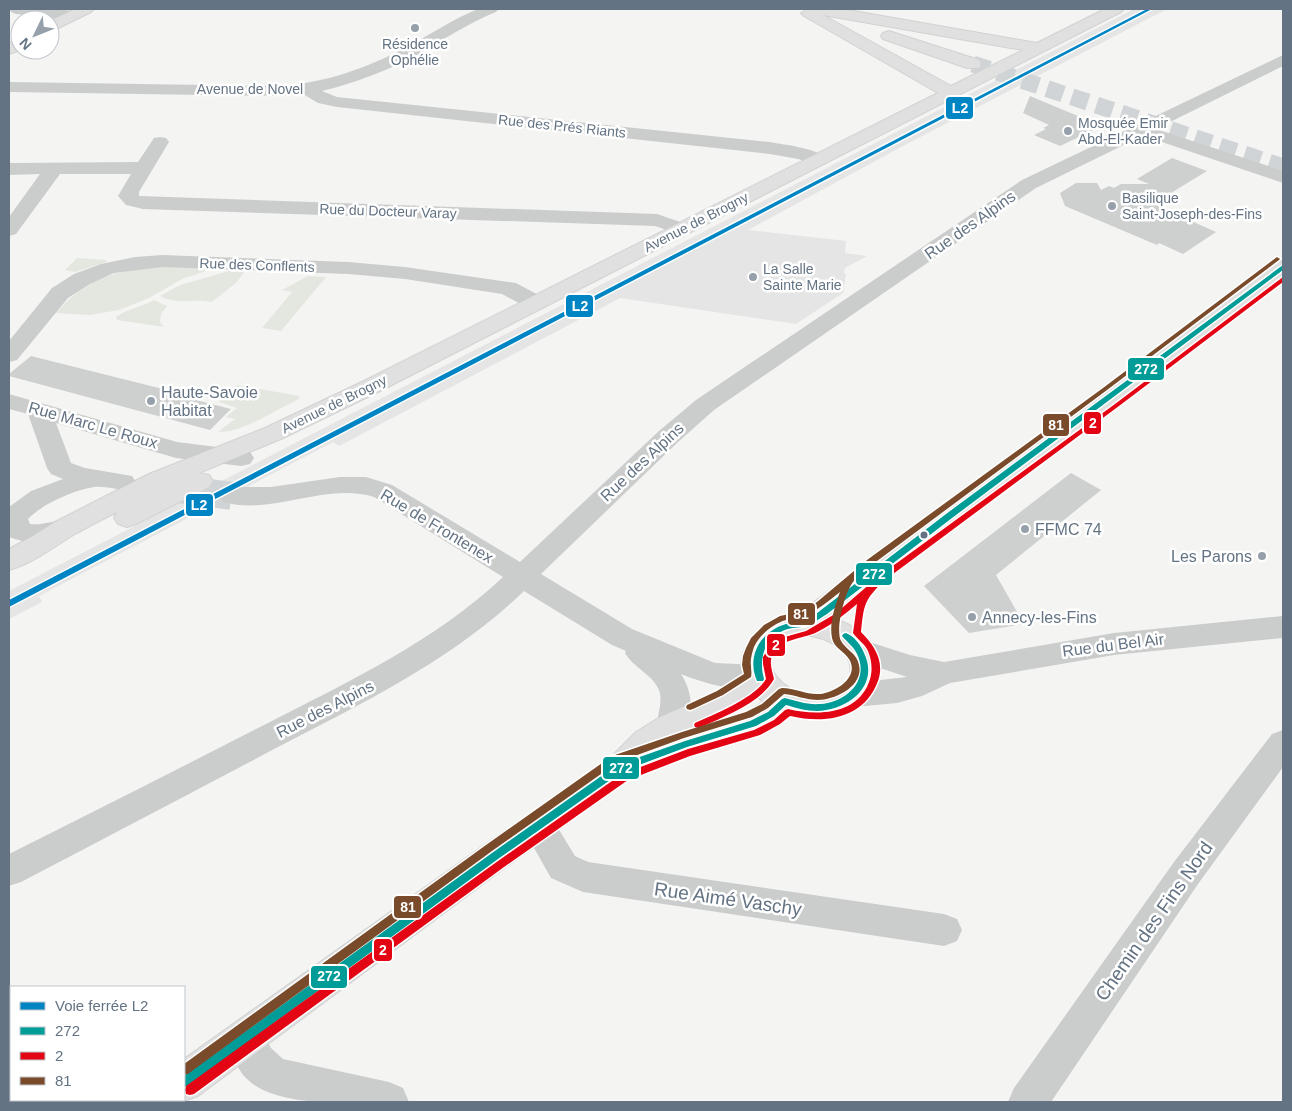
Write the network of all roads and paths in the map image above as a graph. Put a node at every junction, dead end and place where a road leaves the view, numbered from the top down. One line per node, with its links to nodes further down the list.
1 (16, 9): 5 (street)
2 (490, 9): 13 (street, Avenue de Novel)
3 (1116, 9): 8 (main road, Avenue de Brogny)
4 (810, 10): 7 (main road); 11 (main road); 14 (main road)
5 (80, 12): 6 (main road)
6 (60, 22)
7 (997, 42): 8 (main road); 9 (main road)
8 (1039, 48): 9 (main road, Avenue de Brogny)
9 (1019, 58): 14 (main road, Avenue de Brogny)
10 (1283, 60): 15 (street, Rue des Alpins)
11 (973, 64)
12 (13, 88): 13 (street, Avenue de Novel)
13 (307, 90): 18 (street, Rue des Prés Riants)
14 (951, 93): 18 (main road, Avenue de Brogny)
15 (1150, 124): 16 (street); 22 (street); 44 (street, Rue des Alpins)
16 (1212, 135)
17 (160, 142): 19 (street, Rue du Docteur Varay)
18 (818, 160): 23 (main road, Avenue de Brogny)
19 (144, 168): 21 (street); 23 (street, Rue du Docteur Varay)
20 (9, 169): 21 (street)
21 (54, 169): 24 (street)
22 (1283, 177)
23 (682, 229): 26 (main road, Avenue de Brogny)
24 (9, 230)
25 (1283, 267): 46 (main road)
26 (536, 303): 27 (street, Rue des Conflents); 32 (main road, Avenue de Brogny)
27 (9, 354)
28 (9, 401): 29 (street, Rue Marc Le Roux)
29 (39, 410): 30 (street, Rue Marc Le Roux); 33 (street)
30 (69, 418): 31 (street, Rue Marc Le Roux); 33 (street)
31 (108, 430): 33 (street); 35 (street, Rue Marc Le Roux)
32 (274, 433): 34 (main road, Avenue de Brogny); 35 (street)
33 (60, 454): 36 (street)
34 (230, 457): 35 (main road, Avenue de Brogny); 40 (main road, Avenue de Brogny)
35 (184, 459): 37 (street, Rue Marc Le Roux); 40 (street)
36 (93, 478): 38 (street); 41 (street)
37 (158, 480): 42 (main road)
38 (122, 482)
39 (232, 496): 44 (street, Rue de Frontenex)
40 (141, 510): 45 (main road, Avenue de Brogny)
41 (11, 521): 42 (street)
42 (64, 528): 43 (main road)
43 (9, 560)
44 (522, 577): 49 (street, Rue de Frontenex); 59 (street, Rue des Alpins)
45 (9, 578)
46 (858, 586): 47 (main road); 50 (main road)
47 (804, 624): 50 (main road); 51 (main road)
48 (1283, 627): 52 (street, Rue du Bel Air)
49 (622, 637): 51 (street, Rue de Frontenex); 55 (street, Rue de Frontenex)
50 (853, 643): 52 (street, Rue du Bel Air); 53 (main road)
51 (759, 669): 54 (main road); 55 (main road)
52 (944, 673): 53 (street, Rue du Bel Air)
53 (854, 695): 54 (main road)
54 (785, 701): 57 (main road)
55 (671, 726): 57 (main road)
56 (1283, 743): 64 (street, Chemin des Fins Nord)
57 (620, 768): 58 (main road)
58 (538, 825): 60 (street, Rue Aimé Vaschy); 61 (main road)
59 (9, 871)
60 (944, 930)
61 (245, 1038): 62 (main road); 63 (street)
62 (185, 1081)
63 (389, 1102)
64 (1028, 1102)

